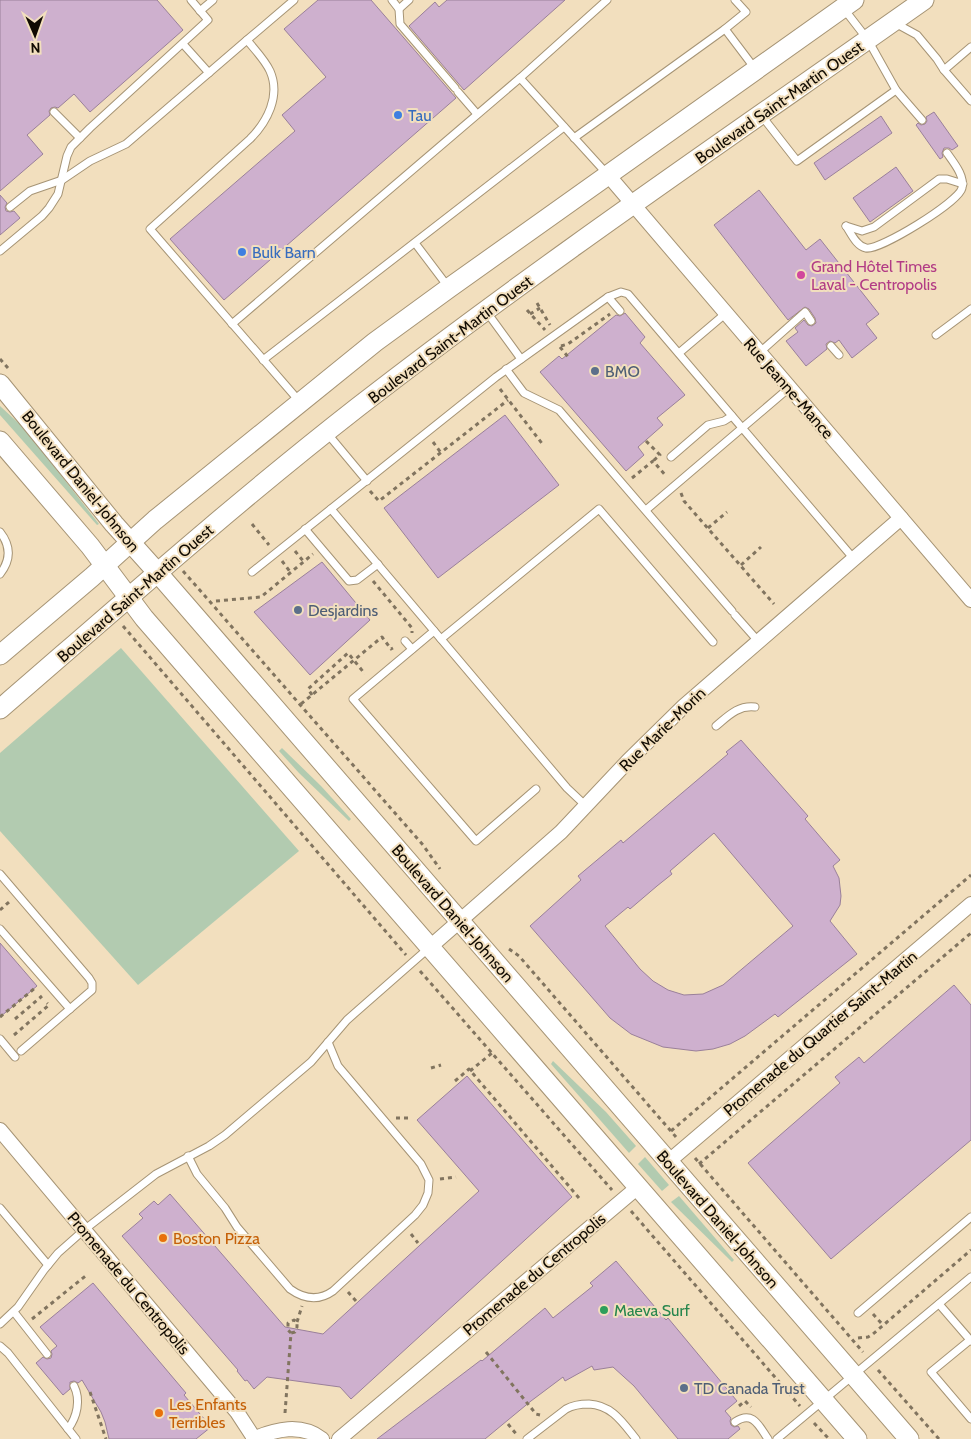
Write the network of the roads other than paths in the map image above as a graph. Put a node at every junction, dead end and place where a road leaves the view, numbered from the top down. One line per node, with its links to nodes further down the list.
1 (191, 0): 11 (lane)
2 (213, 0): 11 (lane)
3 (294, 0): 14 (lane)
4 (392, 0): 10 (lane)
5 (409, 0): 10 (lane)
6 (606, 0): 21 (lane)
7 (736, 0): 13 (lane)
8 (924, 0): 12 (street, Boulevard Saint-Martin Ouest)
9 (845, 3): 15 (lane); 18 (street)
10 (399, 9): 25 (lane)
11 (200, 11): 16 (lane)
12 (893, 22): 15 (street, Boulevard Saint-Martin Ouest); 19 (lane)
13 (725, 29): 18 (lane); 30 (lane)
14 (247, 40): 20 (lane); 46 (lane)
15 (868, 40): 22 (lane); 26 (street, Boulevard Saint-Martin Ouest)
16 (183, 44): 20 (lane); 29 (lane)
17 (971, 47): 19 (lane)
18 (756, 70): 32 (street)
19 (944, 70): 23 (lane)
20 (209, 73): 33 (lane)
21 (520, 78): 25 (lane); 28 (lane)
22 (896, 90): 26 (lane); 27 (lane)
23 (971, 101)
24 (54, 112): 29 (lane)
25 (477, 114): 46 (lane)
26 (760, 115): 35 (street, Boulevard Saint-Martin Ouest)
27 (922, 120)
28 (564, 127): 30 (lane); 37 (lane)
29 (80, 138): 33 (lane)
30 (574, 138): 32 (lane)
31 (947, 154): 34 (lane)
32 (608, 175): 35 (street, Rue Jeanne-Mance); 39 (street)
33 (62, 180): 36 (lane); 38 (lane)
34 (962, 184): 34 (lane)
35 (633, 205): 42 (street, Boulevard Saint-Martin Ouest); 44 (street, Rue Jeanne-Mance)
36 (10, 207)
37 (415, 243): 39 (lane); 53 (lane)
38 (0, 251)
39 (449, 288): 57 (street)
40 (608, 297): 43 (lane); 49 (lane); 52 (lane)
41 (971, 309): 47 (lane)
42 (486, 311): 52 (lane); 60 (street, Boulevard Saint-Martin Ouest)
43 (620, 311)
44 (725, 314): 49 (lane); 50 (street, Rue Jeanne-Mance)
45 (811, 321): 50 (lane)
46 (232, 324): 53 (lane)
47 (936, 335)
48 (831, 346): 51 (lane)
49 (679, 353): 58 (lane)
50 (758, 353): 56 (street, Rue Jeanne-Mance)
51 (838, 355)
52 (521, 359): 54 (lane)
53 (263, 360): 57 (lane)
54 (506, 370): 63 (lane); 65 (lane)
55 (0, 384): 69 (street, Boulevard Daniel-Johnson)
56 (789, 388): 59 (lane); 66 (street, Rue Jeanne-Mance)
57 (300, 402): 69 (street)
58 (732, 416): 59 (lane); 62 (lane)
59 (743, 428): 65 (lane); 70 (lane)
60 (327, 432): 63 (lane); 73 (street, Boulevard Saint-Martin Ouest)
61 (0, 441): 72 (street, Boulevard Daniel-Johnson)
62 (671, 457)
63 (367, 481): 64 (lane)
64 (331, 508): 67 (lane); 71 (lane)
65 (646, 510): 81 (lane)
66 (901, 518): 70 (street, Rue Marie-Morin); 77 (street, Rue Jeanne-Mance)
67 (305, 529): 71 (lane); 74 (lane)
68 (0, 532): 75 (lane)
69 (130, 543): 72 (street); 73 (street, Boulevard Daniel-Johnson)
70 (854, 559): 81 (street, Rue Marie-Morin)
71 (378, 564): 78 (lane)
72 (105, 565): 76 (street, Boulevard Daniel-Johnson); 84 (street)
73 (157, 572): 76 (street, Boulevard Saint-Martin Ouest); 92 (street, Boulevard Daniel-Johnson)
74 (252, 572)
75 (0, 574)
76 (128, 597): 86 (street, Boulevard Saint-Martin Ouest); 94 (street, Boulevard Daniel-Johnson)
77 (971, 600)
78 (434, 631): 80 (lane); 83 (lane)
79 (408, 638): 83 (lane)
80 (441, 639): 82 (lane); 89 (lane)
81 (758, 641): 89 (street, Rue Marie-Morin)
82 (713, 642)
83 (412, 649): 88 (lane)
84 (0, 655)
85 (755, 707): 87 (lane)
86 (0, 709)
87 (716, 726)
88 (536, 788)
89 (586, 806): 92 (street, Rue Marie-Morin)
90 (0, 874): 95 (lane)
91 (971, 904): 102 (street, Promenade du Quartier Saint-Martin)
92 (459, 922): 94 (street, Rue Marie-Morin); 102 (street, Boulevard Daniel-Johnson)
93 (0, 929): 95 (lane)
94 (430, 947): 97 (lane); 103 (street, Boulevard Daniel-Johnson)
95 (70, 1009): 98 (lane)
96 (0, 1040): 99 (lane)
97 (328, 1042): 101 (lane); 101 (lane)
98 (21, 1051)
99 (15, 1056)
100 (0, 1130): 106 (street, Promenade du Centropolis)
101 (188, 1156): 106 (lane)
102 (668, 1162): 116 (street, Boulevard Daniel-Johnson)
103 (638, 1187): 118 (street, Boulevard Daniel-Johnson); 125 (street, Promenade du Centropolis)
104 (0, 1208): 107 (lane)
105 (971, 1217): 111 (lane)
106 (84, 1230): 107 (lane); 123 (street, Promenade du Centropolis)
107 (48, 1265): 110 (lane)
108 (971, 1277): 109 (lane)
109 (939, 1304): 113 (lane); 116 (lane)
110 (14, 1312): 112 (lane); 115 (lane)
111 (858, 1313)
112 (0, 1324)
113 (971, 1340): 119 (lane)
114 (0, 1346): 121 (lane)
115 (48, 1354)
116 (854, 1376): 118 (lane); 131 (street, Boulevard Daniel-Johnson)
117 (74, 1386): 121 (lane)
118 (824, 1401): 129 (lane); 130 (street, Boulevard Daniel-Johnson)
119 (971, 1419)
120 (735, 1422): 128 (lane)
121 (68, 1429): 122 (lane)
122 (76, 1439)
123 (254, 1439): 124 (street, Promenade du Centropolis)
124 (322, 1439)
125 (339, 1439)
126 (527, 1439): 127 (lane)
127 (636, 1439)
128 (768, 1439)
129 (777, 1439)
130 (857, 1439)
131 (909, 1439)

